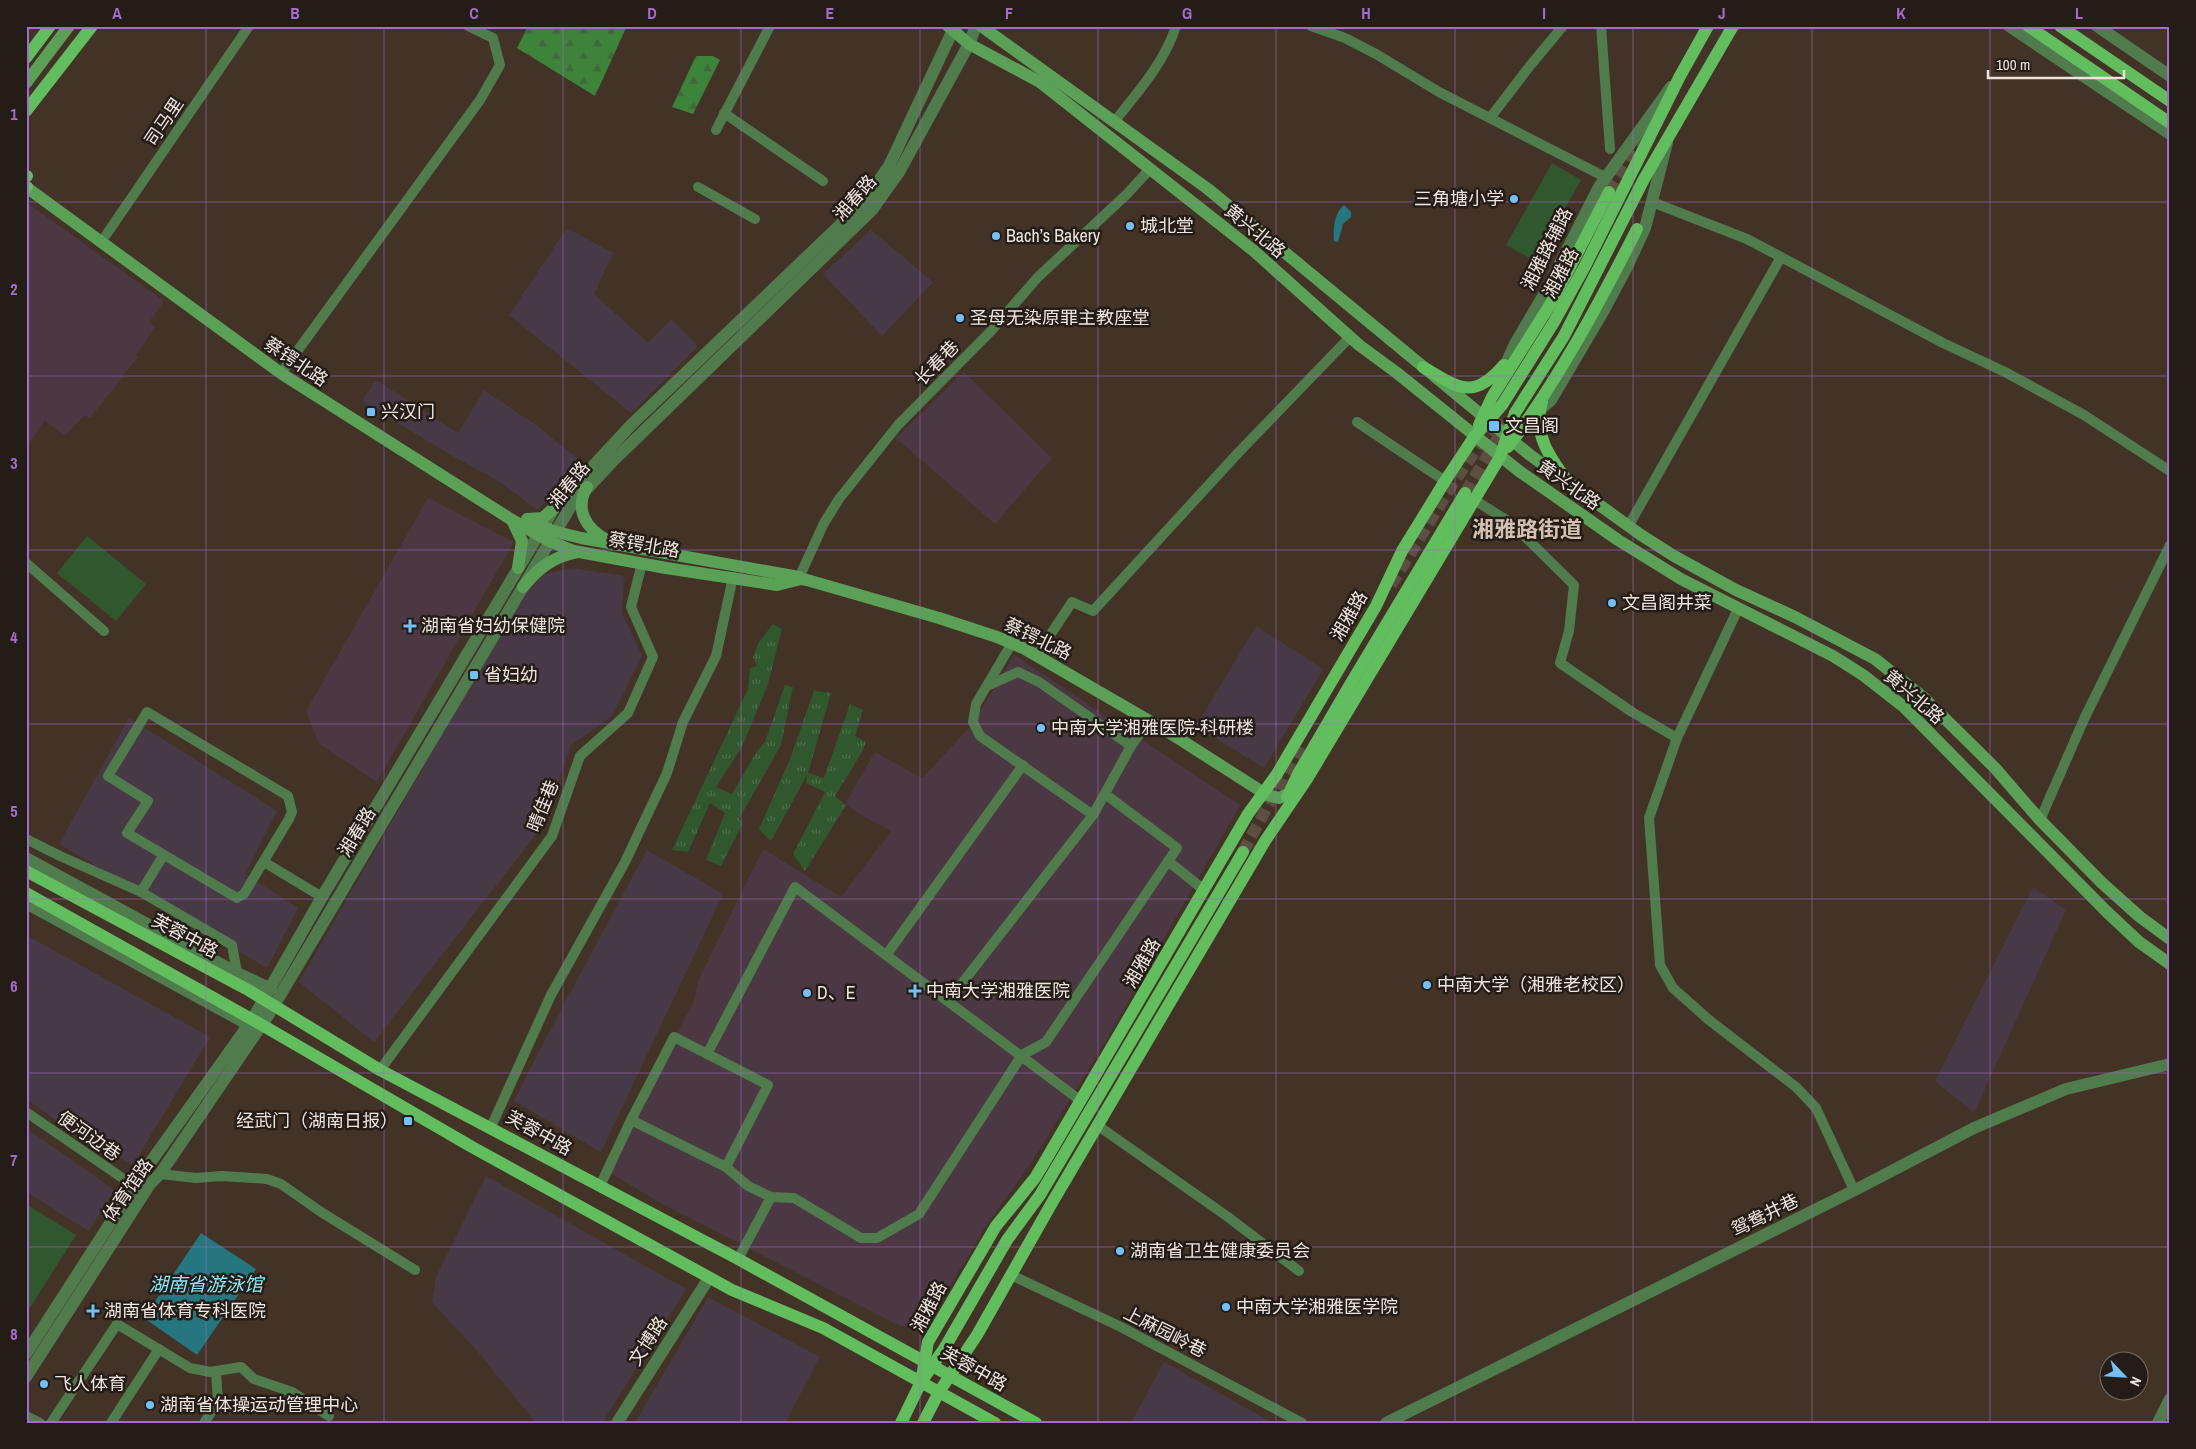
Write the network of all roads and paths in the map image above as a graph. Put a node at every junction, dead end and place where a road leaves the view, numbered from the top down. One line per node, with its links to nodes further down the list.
1 (50, 26): 21 (main road)
2 (69, 26): 24 (main road)
3 (249, 26): 44 (street, 司马里)
4 (468, 26): 50 (street)
5 (770, 26): 27 (street)
6 (976, 26): 20 (street, 湘春路)
7 (981, 26): 29 (main road, 黄兴北路)
8 (1176, 26): 29 (street)
9 (1311, 26): 28 (street)
10 (1563, 26): 28 (street)
11 (1601, 26): 34 (street)
12 (1708, 26): 22 (main road, 湘雅路)
13 (1733, 26): 33 (main road, 湘雅路)
14 (2009, 26): 32 (street)
15 (2028, 26): 30 (main road)
16 (2060, 26): 25 (main road)
17 (2097, 26): 23 (street)
18 (90, 28): 26 (main road)
19 (953, 28): 20 (main road, 黄兴北路); 65 (street, 湘春路)
20 (969, 44): 35 (main road, 黄兴北路); 63 (street, 湘春路)
21 (26, 58)
22 (1680, 76): 36 (street, 湘雅路辅路); 54 (main road, 湘雅路)
23 (2170, 76)
24 (26, 83)
25 (2170, 101)
26 (26, 111)
27 (724, 113): 31 (street); 38 (street)
28 (1490, 118): 36 (street)
29 (1114, 122): 49 (main road, 黄兴北路)
30 (2170, 123)
31 (716, 130)
32 (2170, 134)
33 (1668, 141): 41 (street); 58 (main road, 湘雅路)
34 (1610, 149)
35 (1150, 169): 47 (main road, 黄兴北路); 77 (street, 长春巷)
36 (1606, 177): 48 (street, 湘雅路辅路)
37 (26, 181): 44 (main road, 蔡锷北路); 66 (main road, 蔡锷北路)
38 (823, 181)
39 (698, 187): 42 (street)
40 (1609, 192): 46 (main road)
41 (1652, 202): 45 (street); 53 (street)
42 (755, 219)
43 (1637, 229): 51 (main road)
44 (106, 235): 50 (main road, 蔡锷北路)
45 (1781, 257): 60 (street); 67 (street)
46 (1530, 335): 48 (main road); 52 (main road)
47 (1350, 337): 57 (main road, 黄兴北路); 82 (street)
48 (1507, 362): 49 (main road); 52 (street, 湘雅路辅路)
49 (1423, 367): 54 (main road, 黄兴北路)
50 (285, 368): 66 (main road, 蔡锷北路)
51 (1546, 392): 53 (main road); 56 (main road)
52 (1492, 397): 54 (main road)
53 (1540, 410): 56 (street); 62 (main road)
54 (1486, 419): 57 (main road, 湘雅路); 58 (main road, 黄兴北路)
55 (1357, 422): 61 (street)
56 (1524, 424): 58 (main road)
57 (1474, 437): 59 (main road, 黄兴北路); 61 (main road, 湘雅路)
58 (1510, 438): 59 (main road, 湘雅路); 62 (main road, 黄兴北路)
59 (1500, 457): 64 (main road, 湘雅路); 79 (main road, 黄兴北路)
60 (2170, 471)
61 (1445, 481): 89 (main road, 湘雅路)
62 (1568, 482): 67 (main road, 黄兴北路)
63 (587, 487): 69 (street, 湘春路); 71 (main road)
64 (1469, 496): 85 (street); 88 (main road, 湘雅路); 91 (main road, 湘雅路)
65 (555, 507): 66 (main road); 68 (street, 湘春路)
66 (518, 519): 68 (main road, 蔡锷北路); 75 (main road)
67 (1629, 525): 93 (main road, 黄兴北路)
68 (541, 531): 69 (main road, 蔡锷北路); 75 (street, 湘春路)
69 (553, 536): 71 (main road, 蔡锷北路); 72 (main road, 蔡锷北路); 78 (street, 湘春路)
70 (2170, 545): 93 (street)
71 (621, 546): 77 (main road, 蔡锷北路)
72 (582, 552): 74 (main road, 蔡锷北路); 78 (main road)
73 (26, 563): 80 (street)
74 (642, 563): 76 (main road, 蔡锷北路); 118 (street, 晴佳巷)
75 (518, 568): 105 (street, 湘春路)
76 (733, 578): 77 (main road, 蔡锷北路); 123 (street)
77 (798, 579): 81 (main road, 蔡锷北路)
78 (523, 587): 112 (street, 湘春路)
79 (1738, 608): 85 (street); 109 (main road, 黄兴北路)
80 (104, 631)
81 (1012, 643): 82 (main road, 蔡锷北路); 83 (street)
82 (1037, 655): 84 (main road, 蔡锷北路)
83 (986, 687): 86 (street); 87 (street)
84 (1148, 721): 86 (street); 89 (main road, 蔡锷北路)
85 (1678, 738): 128 (street)
86 (1131, 746): 90 (street)
87 (1022, 765): 92 (street); 108 (street)
88 (1307, 779): 91 (main road); 94 (main road, 湘雅路)
89 (1263, 793): 91 (main road, 蔡锷北路); 102 (main road, 湘雅路)
90 (1105, 794): 92 (street); 99 (street)
91 (1288, 794): 94 (main road, 湘雅路)
92 (1093, 814): 113 (street)
93 (2040, 820): 107 (main road, 黄兴北路)
94 (1272, 828): 122 (main road, 湘雅路)
95 (26, 838): 103 (street)
96 (1243, 852): 137 (main road, 湘雅路)
97 (163, 856): 100 (street); 100 (street); 103 (street)
98 (26, 858): 110 (street)
99 (1168, 861): 102 (street); 116 (street)
100 (264, 862): 105 (street)
101 (26, 871): 111 (main road, 芙蓉中路)
102 (1204, 890): 119 (main road, 湘雅路)
103 (141, 892): 110 (street)
104 (26, 893): 114 (main road, 芙蓉中路)
105 (322, 897): 112 (street, 湘春路)
106 (26, 904): 114 (street, 芙蓉中路)
107 (2170, 938)
108 (886, 954): 113 (street); 115 (street)
109 (2170, 964)
110 (238, 973): 111 (main road); 112 (street)
111 (250, 991): 112 (main road, 芙蓉中路)
112 (270, 998): 114 (street, 湘春路); 118 (main road, 芙蓉中路)
113 (949, 1000): 116 (street)
114 (254, 1023): 125 (street, 体育馆路); 126 (street, 体育馆路); 134 (main road, 芙蓉中路)
115 (707, 1054): 121 (street); 124 (street)
116 (1022, 1055): 119 (street); 129 (street)
117 (2170, 1064): 128 (street, 鸳鸯井巷)
118 (380, 1070): 123 (main road, 芙蓉中路)
119 (1081, 1101): 137 (main road, 湘雅路)
120 (26, 1112): 126 (street, 便河边巷)
121 (631, 1120): 124 (street); 127 (street)
122 (1098, 1124): 132 (street); 133 (main road, 湘雅路)
123 (491, 1126): 127 (main road, 芙蓉中路)
124 (726, 1167): 129 (street)
125 (160, 1174): 131 (street); 140 (street, 体育馆路)
126 (134, 1186): 136 (street, 体育馆路)
127 (600, 1186): 130 (main road, 芙蓉中路)
128 (1854, 1190): 156 (street, 鸳鸯井巷)
129 (771, 1198): 130 (street)
130 (738, 1259): 137 (main road, 芙蓉中路)
131 (415, 1270)
132 (1299, 1271)
133 (1011, 1275): 139 (main road, 湘雅路); 155 (street, 上麻园岭巷)
134 (710, 1278): 141 (main road, 芙蓉中路); 150 (street, 文博路)
135 (159, 1349): 138 (street); 147 (street); 148 (street)
136 (26, 1354)
137 (928, 1363): 139 (main road, 芙蓉中路); 141 (main road, 湘雅路)
138 (216, 1372): 145 (street); 149 (street)
139 (950, 1376): 142 (main road, 湘雅路); 154 (main road, 芙蓉中路)
140 (26, 1378)
141 (921, 1382): 142 (main road, 芙蓉中路); 151 (main road, 湘雅路)
142 (939, 1392): 152 (main road, 湘雅路); 153 (main road, 芙蓉中路)
143 (2170, 1398): 157 (street)
144 (26, 1416): 146 (street)
145 (329, 1416)
146 (40, 1423)
147 (51, 1423)
148 (111, 1423)
149 (204, 1423)
150 (617, 1423)
151 (901, 1423)
152 (923, 1423)
153 (995, 1423)
154 (1036, 1423)
155 (1302, 1423)
156 (1386, 1423)
157 (2158, 1423)

